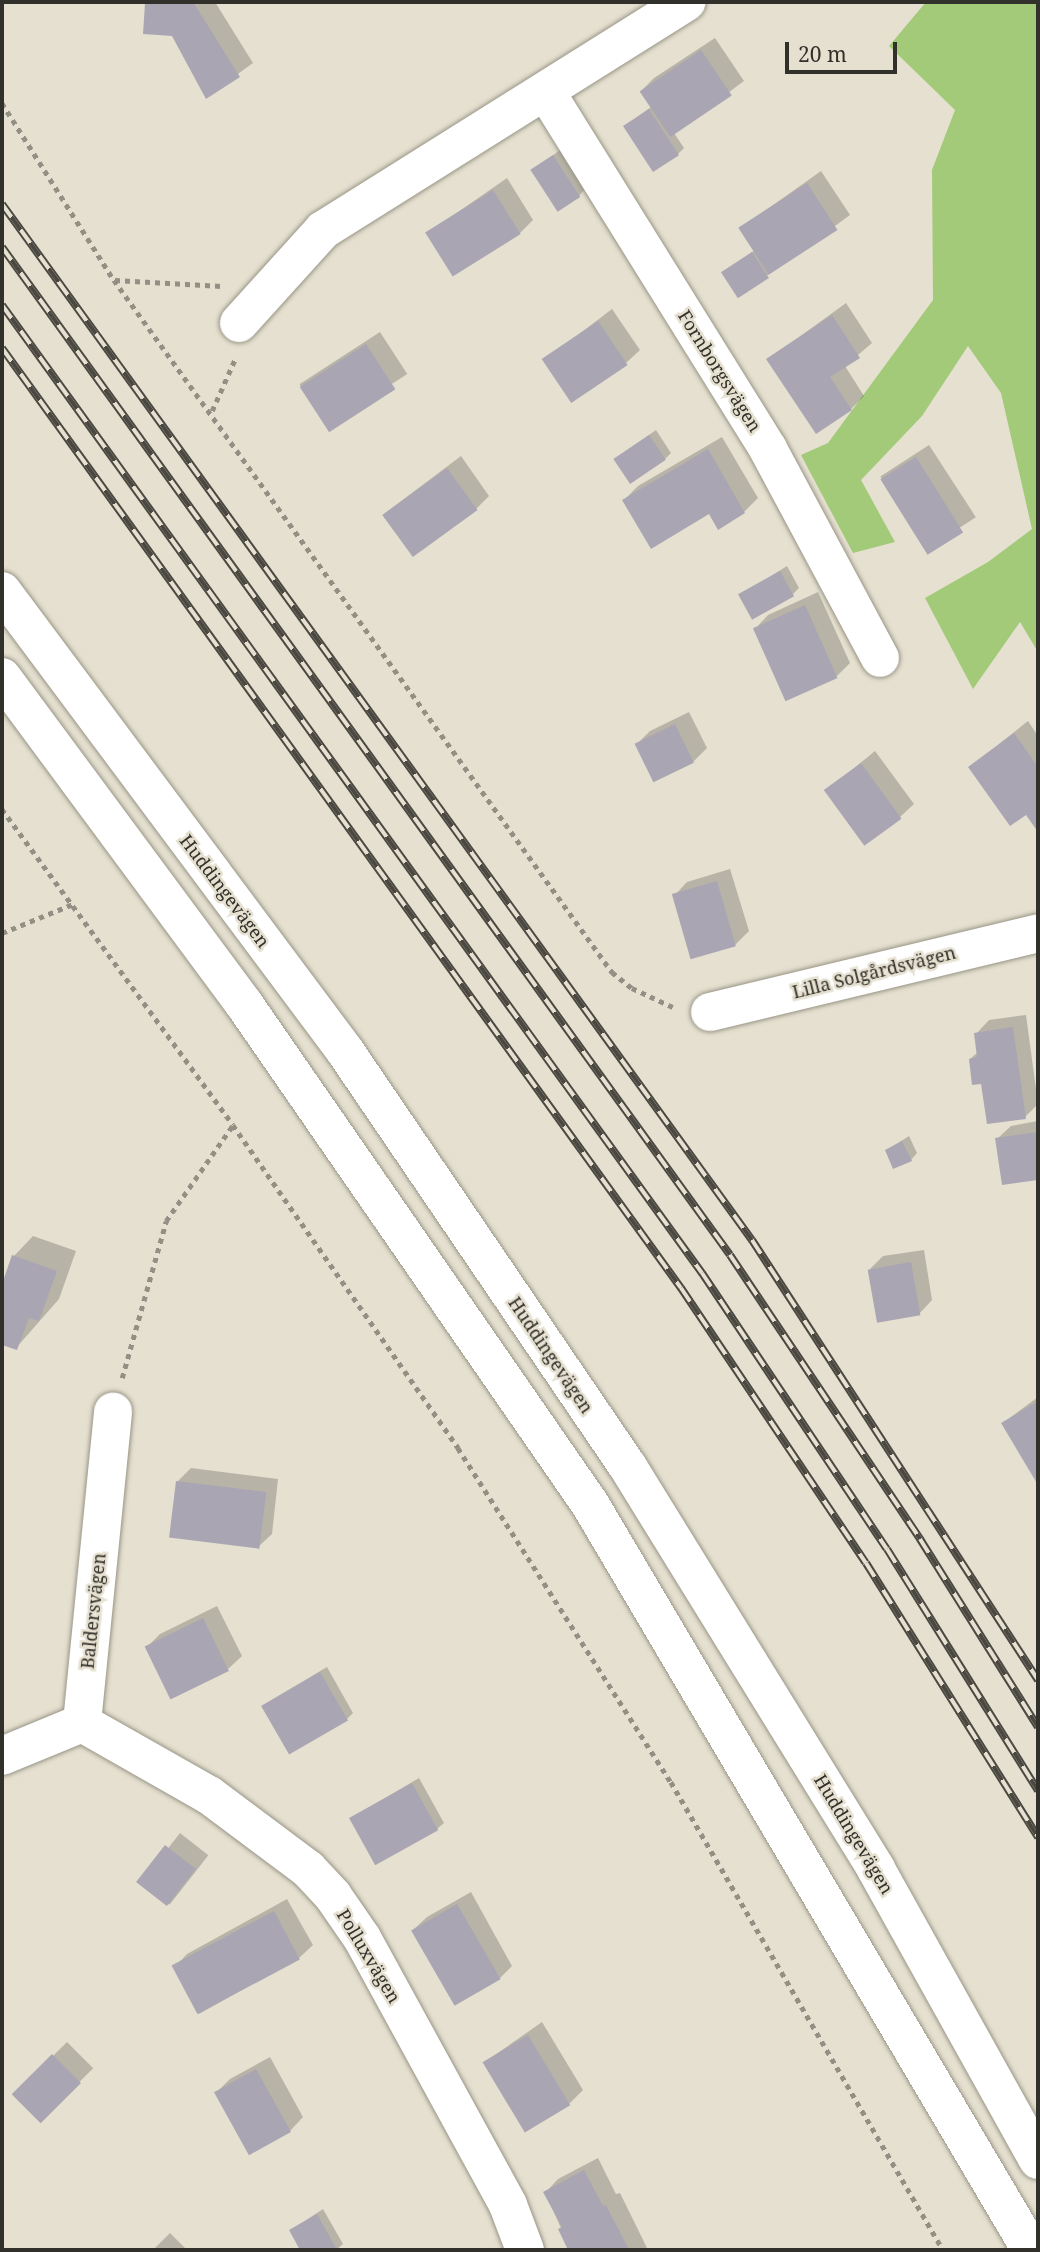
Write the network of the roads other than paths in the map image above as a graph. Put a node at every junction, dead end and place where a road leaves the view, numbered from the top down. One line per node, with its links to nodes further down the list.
1 (686, 2): 2 (main road)
2 (545, 92): 3 (main road); 5 (main road, Fornborgsvägen)
3 (239, 323)
4 (2, 591): 12 (main road, Huddingevägen)
5 (880, 659)
6 (2, 677): 14 (main road)
7 (1038, 933): 8 (main road, Lilla Solgårdsvägen)
8 (710, 1012)
9 (113, 1412): 10 (main road, Baldersvägen)
10 (82, 1723): 11 (main road); 13 (main road, Polluxvägen)
11 (2, 1756)
12 (1038, 2160)
13 (525, 2250)
14 (1031, 2250)

